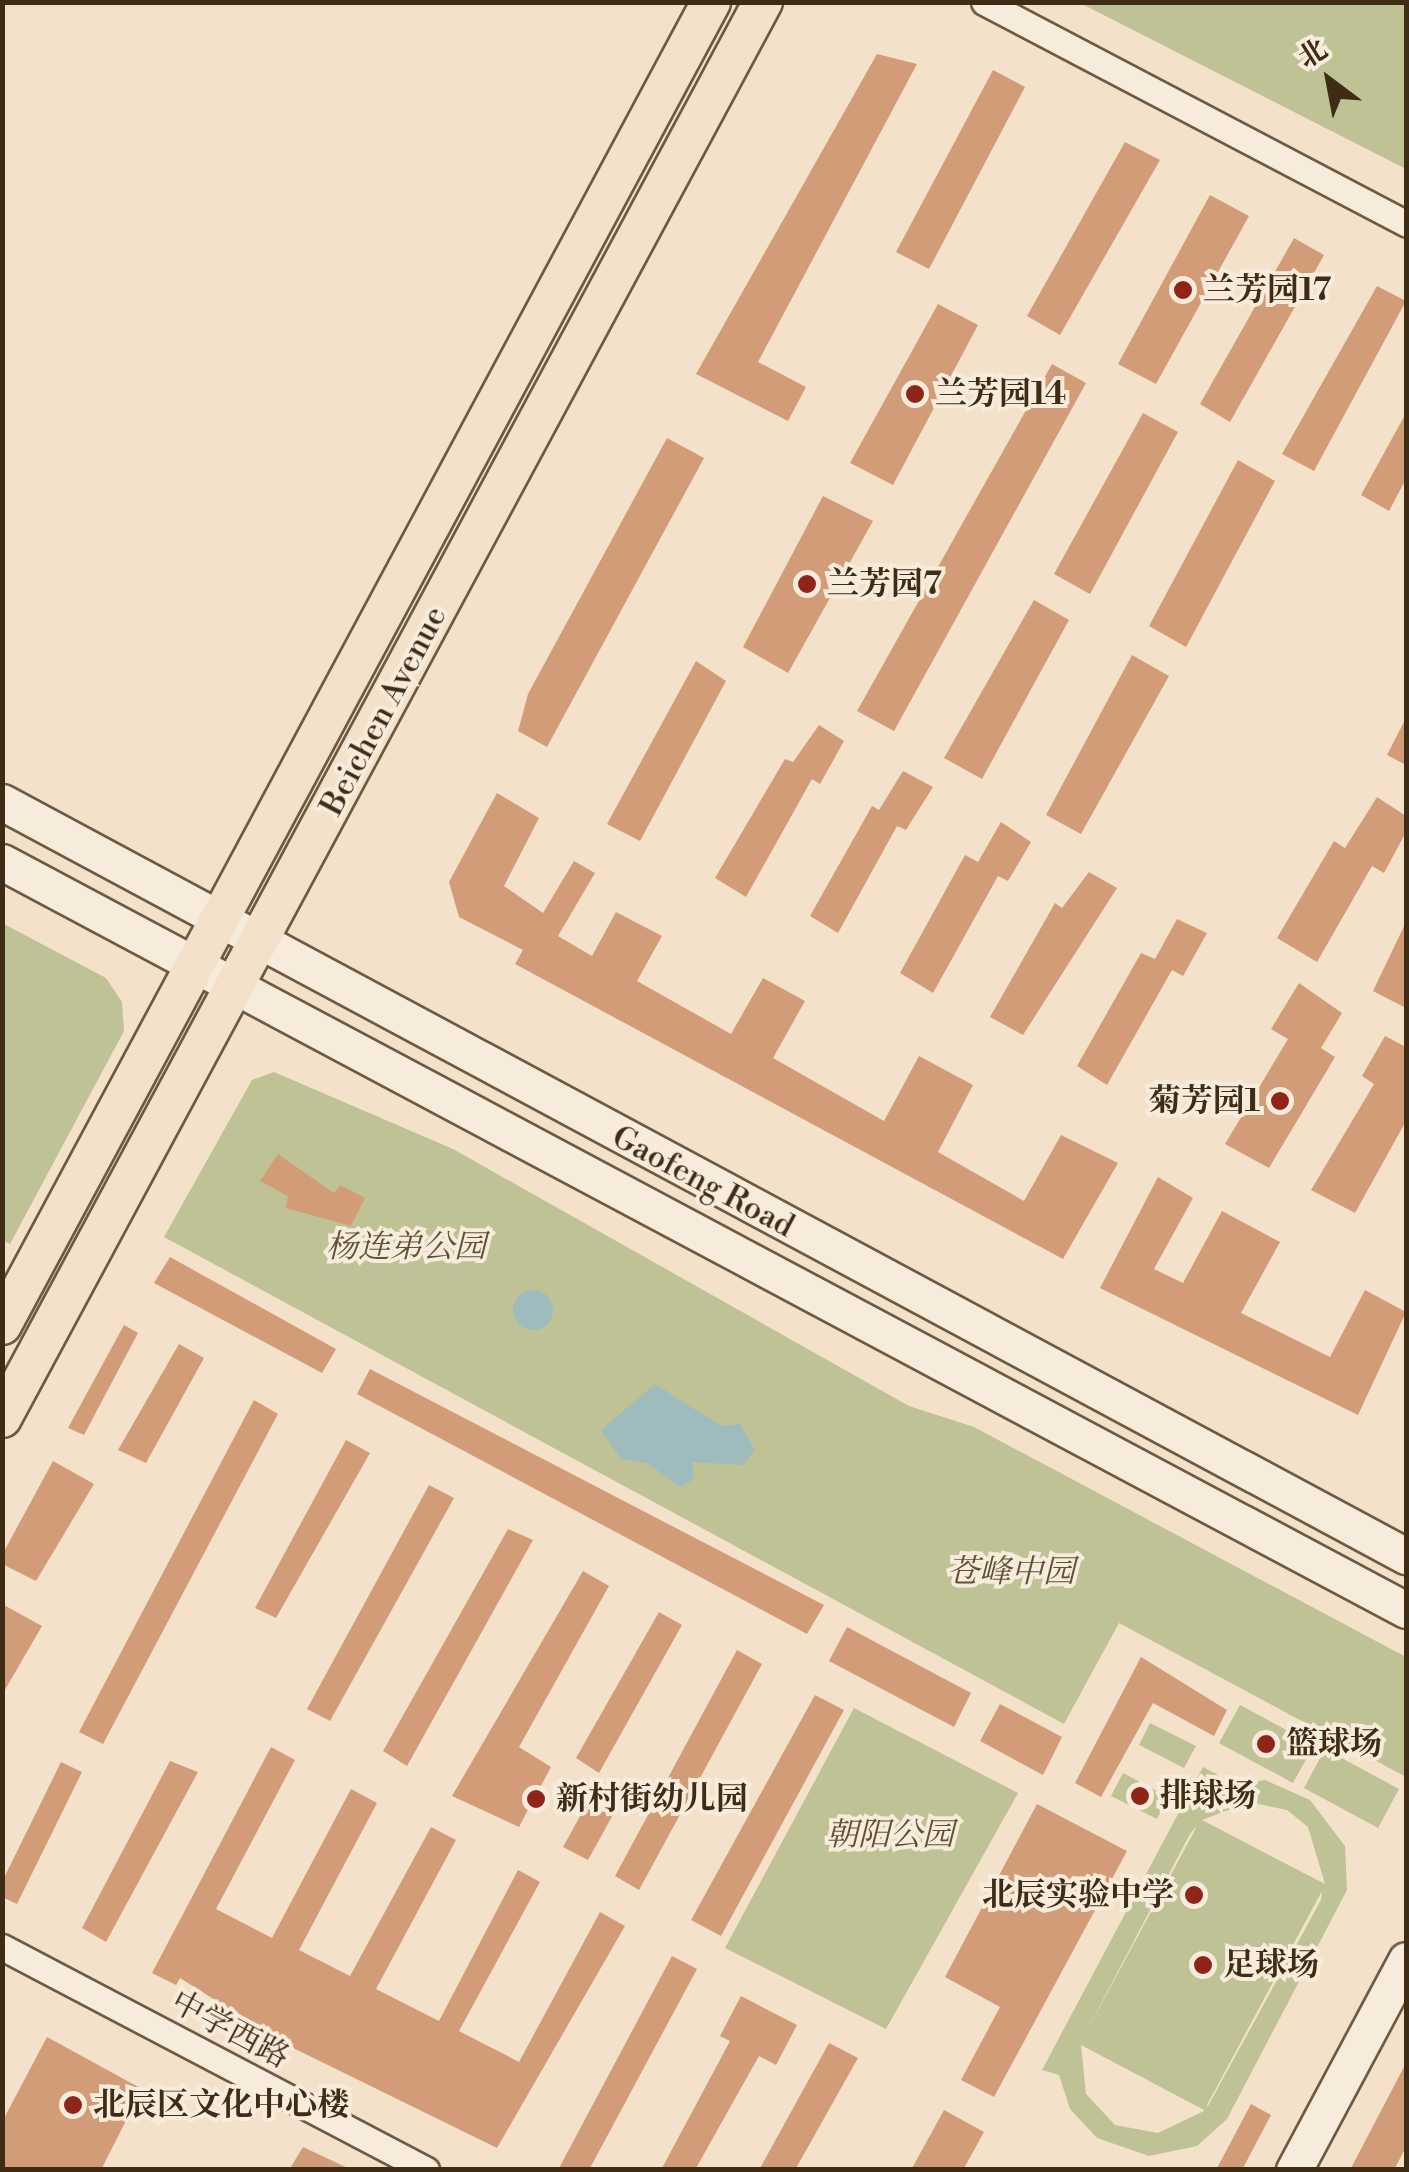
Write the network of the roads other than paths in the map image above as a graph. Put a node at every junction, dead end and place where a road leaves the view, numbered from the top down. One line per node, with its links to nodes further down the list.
1 (710, 2): 7 (main road, Beichen Avenue)
2 (763, 2): 8 (main road, Beichen Avenue)
3 (984, 2): 4 (street)
4 (1406, 224)
5 (2, 802): 7 (main road, Gaofeng Road)
6 (2, 862): 9 (main road, Gaofeng Road)
7 (217, 920): 8 (main road, Gaofeng Road); 9 (main road, Beichen Avenue)
8 (260, 942): 10 (main road, Beichen Avenue); 13 (main road, Gaofeng Road)
9 (192, 965): 10 (main road, Gaofeng Road); 11 (main road, Beichen Avenue)
10 (234, 988): 12 (main road, Beichen Avenue); 14 (main road, Gaofeng Road)
11 (2, 1324)
12 (2, 1418)
13 (1406, 1556)
14 (1406, 1610)
15 (2, 1947): 17 (street, 中学西路)
16 (1404, 1982): 18 (main road); 19 (main road)
17 (426, 2170)
18 (1294, 2170)
19 (1314, 2170)

